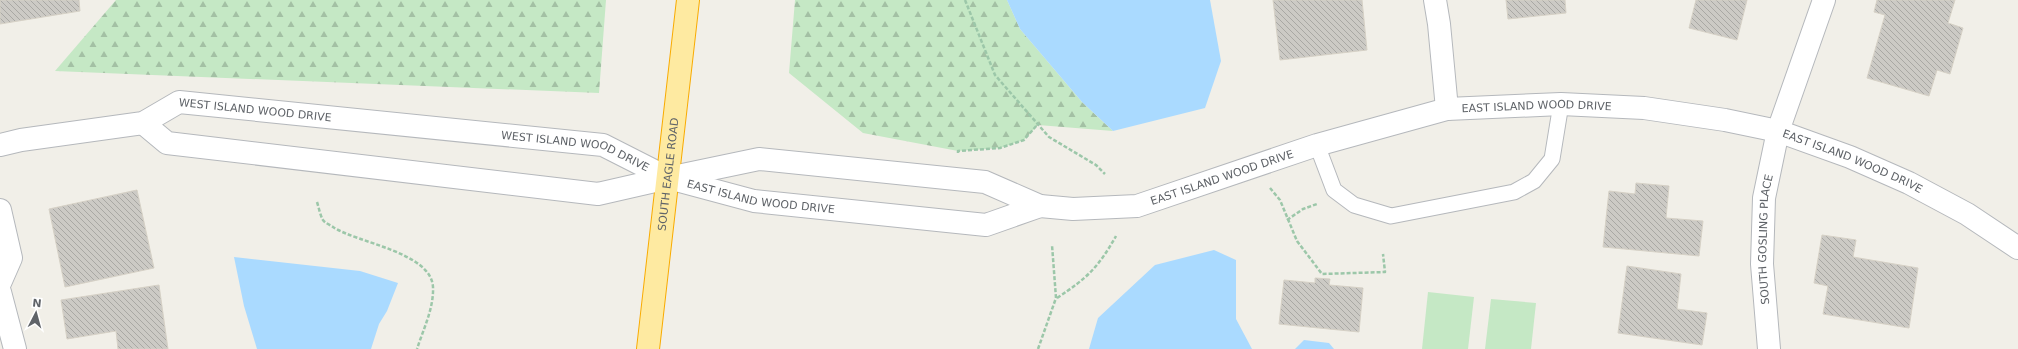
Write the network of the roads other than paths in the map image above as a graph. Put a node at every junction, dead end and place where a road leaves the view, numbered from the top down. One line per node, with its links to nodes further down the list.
1 (688, 0): 10 (highway, SOUTH EAGLE ROAD)
2 (1435, 0): 5 (street)
3 (1824, 0): 7 (street, SOUTH GOSLING PLACE)
4 (1561, 104): 5 (street, EAST ISLAND WOOD DRIVE); 7 (street, EAST ISLAND WOOD DRIVE); 9 (lane)
5 (1447, 109): 9 (street, EAST ISLAND WOOD DRIVE)
6 (143, 123): 8 (street, WEST ISLAND WOOD DRIVE); 10 (street, WEST ISLAND WOOD DRIVE); 10 (street, WEST ISLAND WOOD DRIVE)
7 (1778, 131): 13 (street, EAST ISLAND WOOD DRIVE); 18 (street, SOUTH GOSLING PLACE)
8 (0, 145)
9 (1317, 145): 11 (street, EAST ISLAND WOOD DRIVE)
10 (668, 178): 11 (street, EAST ISLAND WOOD DRIVE); 11 (street, EAST ISLAND WOOD DRIVE); 17 (highway, SOUTH EAGLE ROAD)
11 (1040, 206)
12 (0, 210): 14 (street)
13 (2018, 248)
14 (0, 283)
15 (0, 292): 16 (street)
16 (16, 349)
17 (648, 349)
18 (1769, 349)

